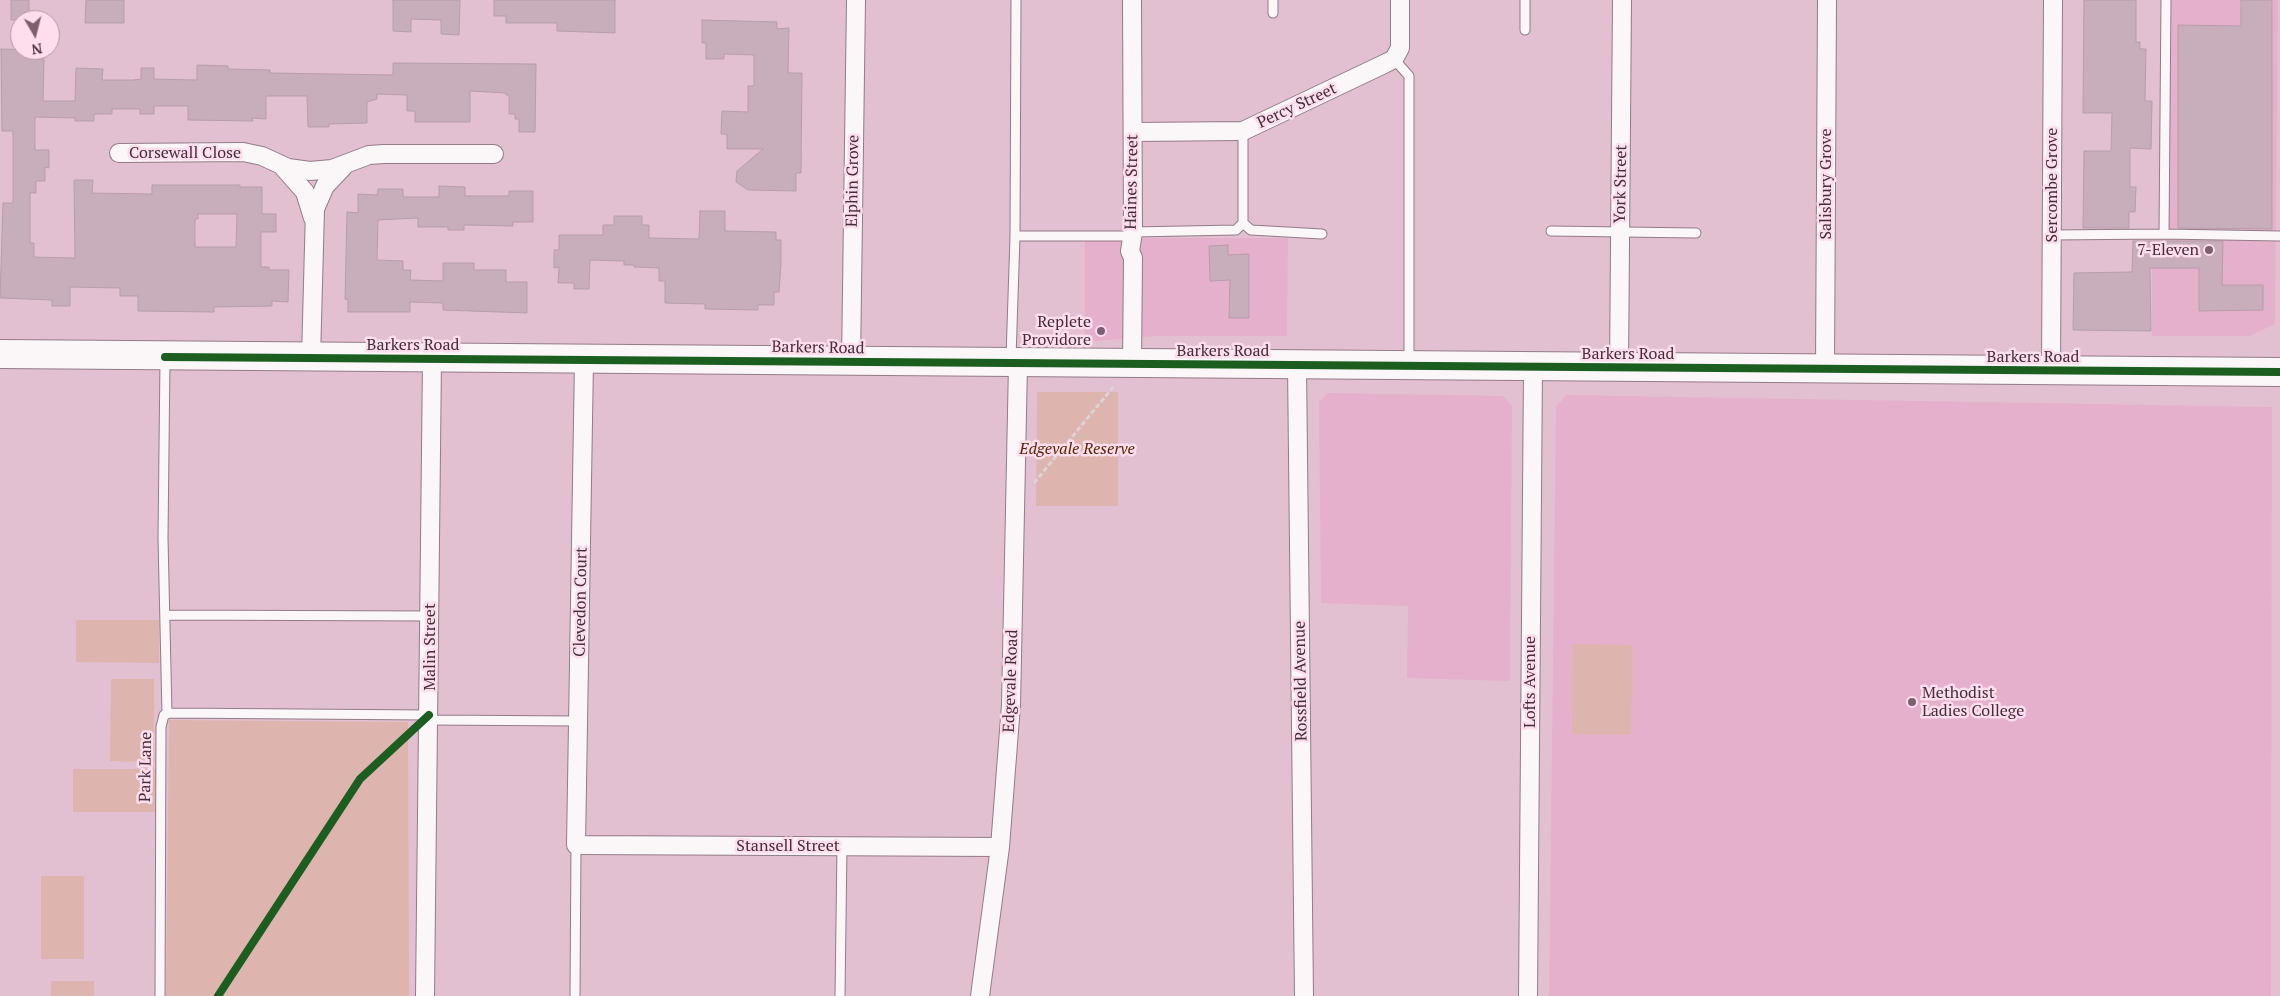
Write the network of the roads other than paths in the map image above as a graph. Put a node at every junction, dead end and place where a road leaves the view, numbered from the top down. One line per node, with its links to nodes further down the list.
1 (856, 0): 36 (street, Elphin Grove)
2 (1016, 0): 29 (lane)
3 (1132, 0): 14 (street, Haines Street)
4 (1273, 0): 11 (lane)
5 (1400, 0): 13 (street)
6 (1525, 0): 12 (lane)
7 (1622, 0): 23 (street, York Street)
8 (1827, 0): 43 (street, Salisbury Grove)
9 (2052, 0): 28 (street, Sercombe Grove)
10 (2166, 0): 27 (lane)
11 (1273, 13)
12 (1525, 30)
13 (1394, 59): 15 (street, Percy Street); 40 (lane)
14 (1134, 132): 15 (street, Percy Street); 25 (street, Haines Street)
15 (1243, 132): 21 (lane)
16 (119, 153): 19 (street, Corsewall Close)
17 (494, 154): 18 (street, Corsewall Close)
18 (351, 162): 19 (street, Corsewall Close); 20 (street, Corsewall Close)
19 (278, 164): 20 (street, Corsewall Close)
20 (313, 218): 33 (street, Corsewall Close)
21 (1243, 223): 25 (lane); 26 (lane)
22 (1551, 231): 23 (lane)
23 (1620, 232): 24 (lane); 42 (street, York Street)
24 (1696, 233)
25 (1132, 234): 29 (lane); 38 (street, Haines Street)
26 (1322, 234)
27 (2164, 234): 28 (lane); 30 (lane)
28 (2051, 235): 44 (street, Sercombe Grove)
29 (1015, 236): 37 (lane)
30 (2280, 236)
31 (0, 354): 32 (main road, Barkers Road)
32 (165, 357): 33 (main road, Barkers Road); 46 (lane)
33 (311, 358): 34 (main road, Barkers Road)
34 (432, 359): 35 (main road, Barkers Road); 47 (street, Malin Street)
35 (584, 360): 36 (main road, Barkers Road); 50 (street, Clevedon Court)
36 (851, 362): 37 (main road, Barkers Road)
37 (1014, 363): 38 (main road, Barkers Road); 53 (street, Edgevale Road)
38 (1132, 364): 39 (main road, Barkers Road)
39 (1297, 365): 40 (main road, Barkers Road); 59 (street, Rossfield Avenue)
40 (1409, 366): 41 (main road, Barkers Road)
41 (1533, 367): 42 (main road, Barkers Road); 60 (street, Lofts Avenue)
42 (1619, 368): 43 (main road, Barkers Road)
43 (1824, 369): 44 (main road, Barkers Road)
44 (2050, 370): 45 (main road, Barkers Road)
45 (2280, 372)
46 (165, 615): 47 (lane); 48 (lane)
47 (430, 616): 49 (street, Malin Street)
48 (167, 714): 49 (lane, Park Lane); 54 (lane, Park Lane)
49 (430, 717): 50 (lane, Park Lane); 55 (street, Malin Street)
50 (579, 721): 51 (street, Clevedon Court)
51 (576, 845): 52 (street, Stansell Street); 56 (lane)
52 (842, 846): 53 (street, Stansell Street); 57 (lane)
53 (1000, 847): 58 (street, Edgevale Road)
54 (160, 996)
55 (425, 996)
56 (575, 996)
57 (840, 996)
58 (980, 996)
59 (1304, 996)
60 (1528, 996)

